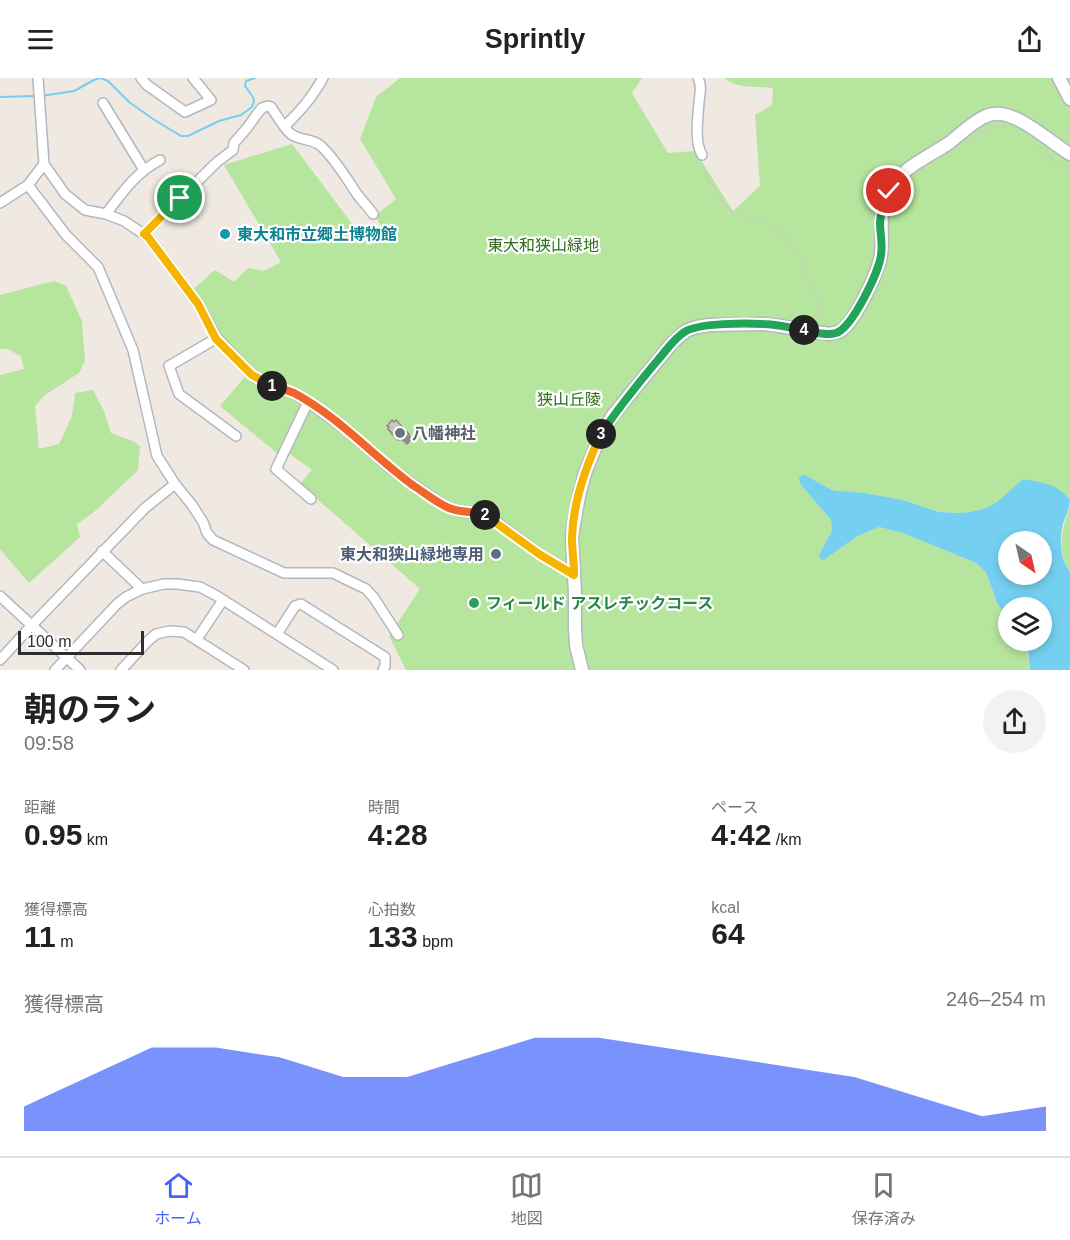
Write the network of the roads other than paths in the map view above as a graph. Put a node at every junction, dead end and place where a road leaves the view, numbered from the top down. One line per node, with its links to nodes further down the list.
1 (38, 78): 13 (street)
2 (141, 78): 3 (street)
3 (193, 78)
4 (323, 78): 9 (street)
5 (698, 78): 11 (street)
6 (1059, 78): 7 (street)
7 (1070, 99)
8 (103, 103): 14 (street)
9 (285, 126): 18 (street); 19 (street)
10 (1070, 154): 26 (street)
11 (702, 155)
12 (160, 160): 14 (street)
13 (44, 164): 15 (street); 17 (street)
14 (144, 170): 17 (street)
15 (28, 185): 16 (street); 23 (street)
16 (0, 203)
17 (105, 214): 19 (street)
18 (373, 214)
19 (144, 234): 20 (street)
20 (216, 339): 21 (street); 22 (street)
21 (308, 402): 24 (street); 26 (street)
22 (236, 436)
23 (175, 484): 25 (street); 32 (street)
24 (311, 499)
25 (102, 551): 27 (street); 30 (street)
26 (574, 575): 42 (street)
27 (142, 589): 29 (street); 34 (street)
28 (0, 596): 30 (street)
29 (223, 600): 31 (street); 33 (street)
30 (32, 625): 34 (street); 35 (street)
31 (277, 634): 40 (street); 41 (street)
32 (398, 635)
33 (196, 639): 38 (street); 39 (street)
34 (67, 658): 36 (street); 37 (street)
35 (0, 660)
36 (56, 670)
37 (80, 670)
38 (121, 670)
39 (244, 670)
40 (333, 670)
41 (383, 670)
42 (582, 670)

